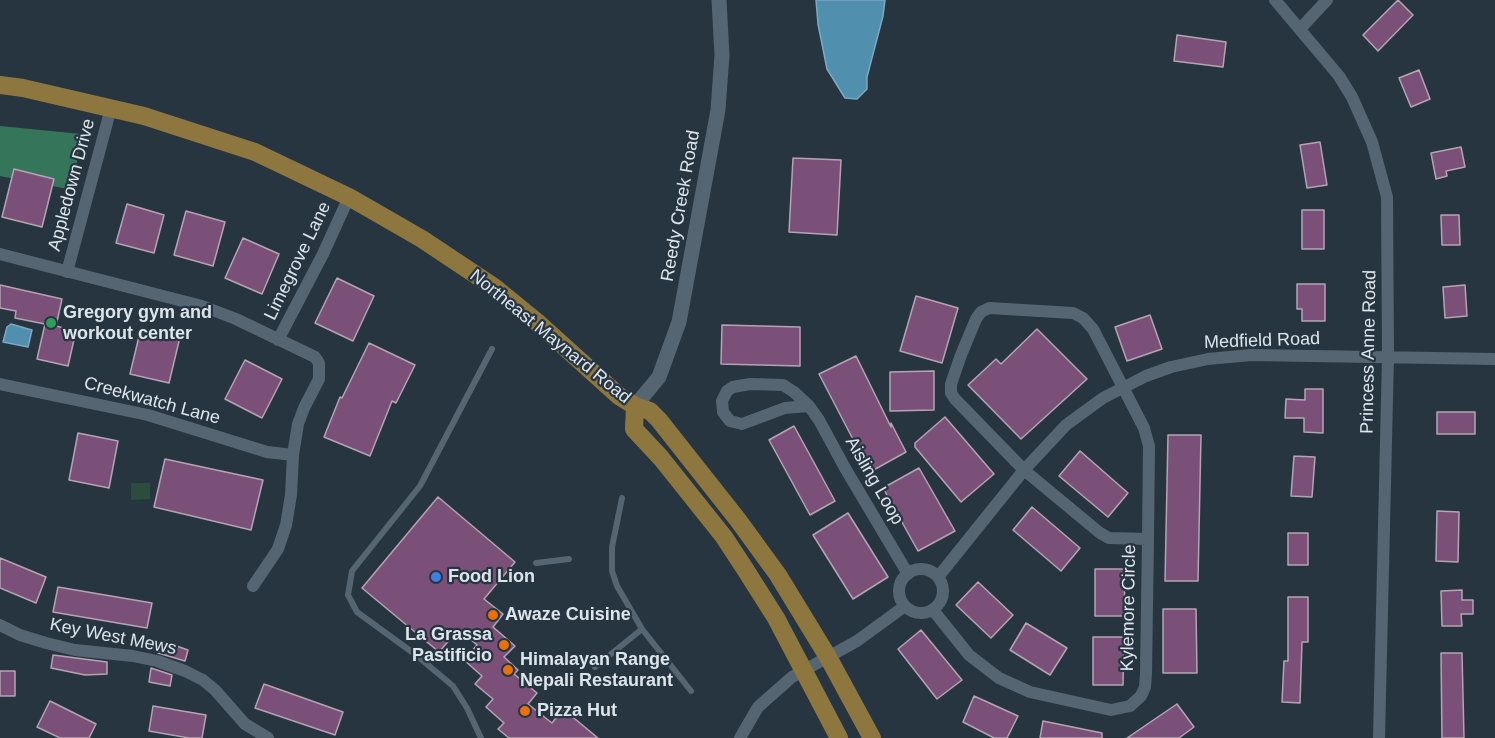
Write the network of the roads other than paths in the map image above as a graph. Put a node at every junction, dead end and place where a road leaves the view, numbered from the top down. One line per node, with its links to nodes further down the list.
1 (719, 0): 16 (street, Reedy Creek Road)
2 (1275, 0): 4 (street, Princess Anne Road)
3 (1327, 0): 4 (street)
4 (1300, 29): 12 (street, Princess Anne Road)
5 (0, 85): 6 (main road, Northeast Maynard Road)
6 (111, 108): 7 (main road, Northeast Maynard Road); 9 (street, Appledown Drive)
7 (349, 197): 10 (street, Limegrove Lane); 16 (main road, Northeast Maynard Road)
8 (0, 254): 9 (street, Appledown Drive)
9 (67, 272): 10 (street, Appledown Drive)
10 (278, 340): 18 (street, Appledown Drive)
11 (492, 348): 36 (lane)
12 (1388, 357): 13 (street, Medfield Road); 15 (street, Medfield Road); 40 (street, Princess Anne Road)
13 (1495, 359)
14 (0, 384): 18 (street, Creekwatch Lane)
15 (1122, 387): 19 (street, Medfield Road); 19 (street, Kylemore Circle); 21 (street, Kylemore Circle)
16 (635, 406): 31 (main road, Northeast Maynard Road); 33 (main road, Northeast Maynard Road)
17 (809, 406): 17 (street, Aisling Loop); 24 (street, Aisling Loop)
18 (293, 455): 26 (street, Appledown Drive)
19 (1024, 470): 21 (street); 25 (street, Medfield Road)
20 (622, 498): 30 (lane)
21 (1148, 539): 28 (street, Kylemore Circle)
22 (569, 559): 23 (lane)
23 (536, 563)
24 (908, 574): 25 (street); 27 (street)
25 (938, 577): 28 (street)
26 (253, 586)
27 (905, 606): 28 (street); 31 (street)
28 (933, 610)
29 (0, 625): 35 (street, Key West Mews)
30 (642, 629): 32 (lane); 34 (lane)
31 (828, 657): 33 (street); 39 (main road, Northeast Maynard Road)
32 (595, 667)
33 (803, 669): 37 (street); 38 (main road, Northeast Maynard Road)
34 (691, 691)
35 (268, 738)
36 (481, 738)
37 (740, 738)
38 (839, 738)
39 (872, 738)
40 (1379, 738)

